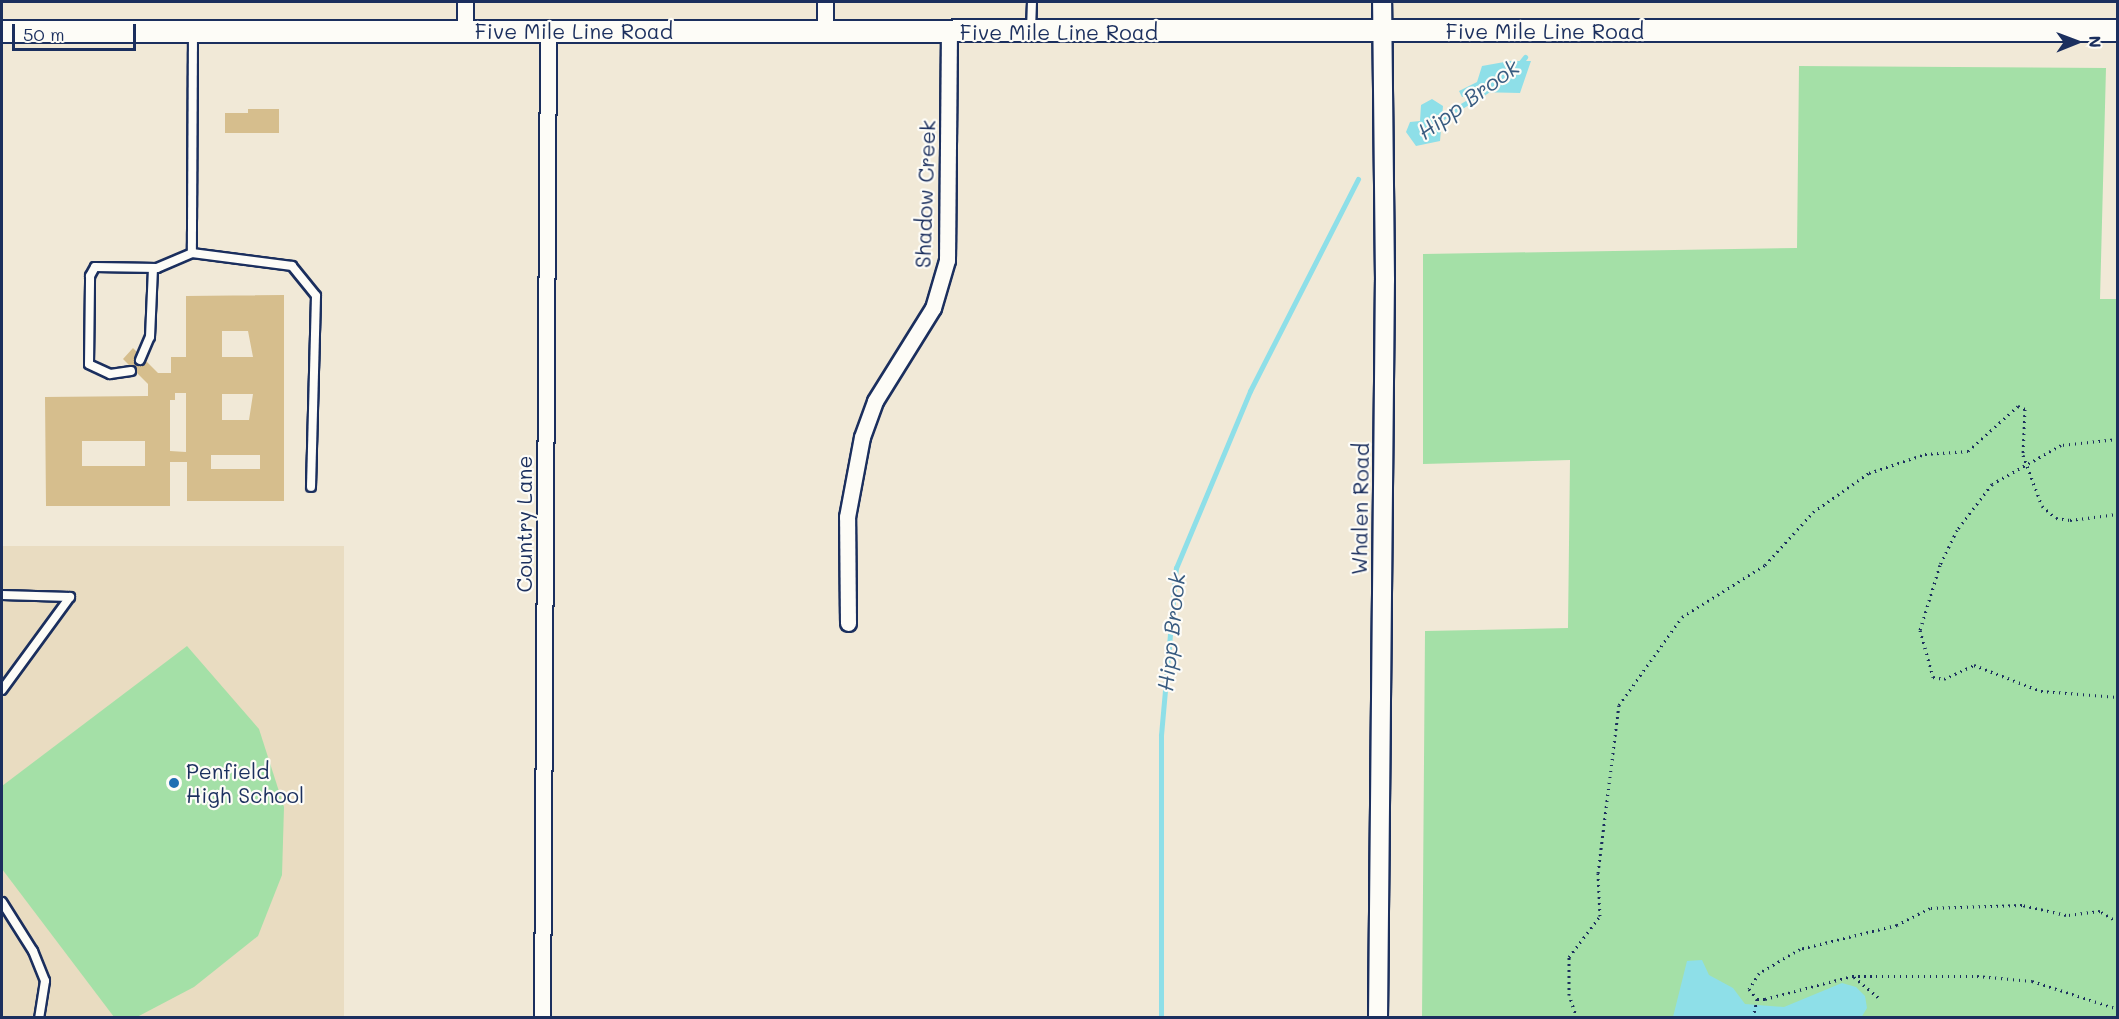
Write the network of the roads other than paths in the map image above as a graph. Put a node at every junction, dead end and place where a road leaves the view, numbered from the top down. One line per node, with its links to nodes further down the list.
1 (465, 2): 10 (street)
2 (825, 2): 11 (street)
3 (1032, 2): 13 (lane)
4 (1382, 2): 8 (street, Whalen Road)
5 (2118, 30): 8 (main road, Five Mile Line Road)
6 (2, 31): 9 (main road, Five Mile Line Road)
7 (548, 31): 10 (main road, Five Mile Line Road); 11 (main road, Five Mile Line Road); 24 (street, Country Lane)
8 (1382, 31): 13 (main road, Five Mile Line Road); 25 (street, Whalen Road)
9 (193, 32): 10 (main road, Five Mile Line Road); 14 (lane)
10 (465, 32)
11 (825, 32): 12 (main road, Five Mile Line Road)
12 (949, 32): 13 (main road, Five Mile Line Road); 20 (street, Shadow Creek)
13 (1031, 32)
14 (192, 253): 15 (lane); 18 (lane)
15 (153, 268): 16 (lane); 17 (lane)
16 (140, 360)
17 (131, 371)
18 (311, 487)
19 (2, 595): 21 (lane)
20 (848, 623)
21 (2, 690)
22 (2, 902): 23 (lane)
23 (39, 1017)
24 (542, 1017)
25 (1378, 1017)

